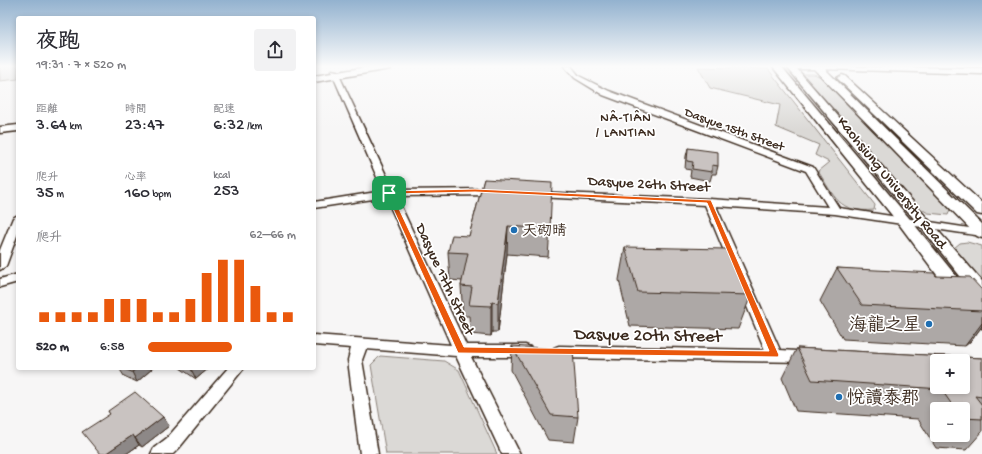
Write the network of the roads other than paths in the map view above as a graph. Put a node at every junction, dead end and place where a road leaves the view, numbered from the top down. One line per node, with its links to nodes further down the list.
1 (341, 87): 12 (street, Dasyue 17th Street)
2 (595, 87): 16 (street, Dasyue 15th Street)
3 (793, 87): 18 (street, Kaohsiung University Road)
4 (808, 87): 20 (street, Kaohsiung University Road)
5 (836, 87): 21 (street, Kaohsiung University Road)
6 (851, 87): 17 (street, Kaohsiung University Road)
7 (16, 122): 8 (street)
8 (0, 124)
9 (16, 128): 10 (street)
10 (0, 130)
11 (504, 192): 12 (street)
12 (389, 193): 15 (street); 29 (street, Dasyue 17th Street)
13 (527, 193): 14 (street, Dasyue 26th Street)
14 (709, 202): 16 (street, Dasyue 26th Street); 30 (street)
15 (316, 205)
16 (835, 211): 18 (street, Dasyue 26th Street)
17 (982, 211)
18 (904, 221): 20 (street, Dasyue 26th Street); 26 (street, Kaohsiung University Road)
19 (16, 223): 22 (street)
20 (926, 224): 21 (street, Dasyue 26th Street); 25 (street, Kaohsiung University Road)
21 (982, 233)
22 (0, 266)
23 (16, 279): 24 (street)
24 (0, 283)
25 (982, 292)
26 (982, 321)
27 (316, 340): 28 (street, Dasyue 20th Street)
28 (360, 344): 29 (street, Dasyue 20th Street); 34 (street)
29 (461, 351): 30 (street, Dasyue 20th Street); 35 (street, Dasyue 17th Street)
30 (775, 355): 31 (street, Dasyue 20th Street)
31 (823, 356)
32 (235, 370): 33 (street)
33 (160, 454)
34 (369, 454)
35 (511, 454)

